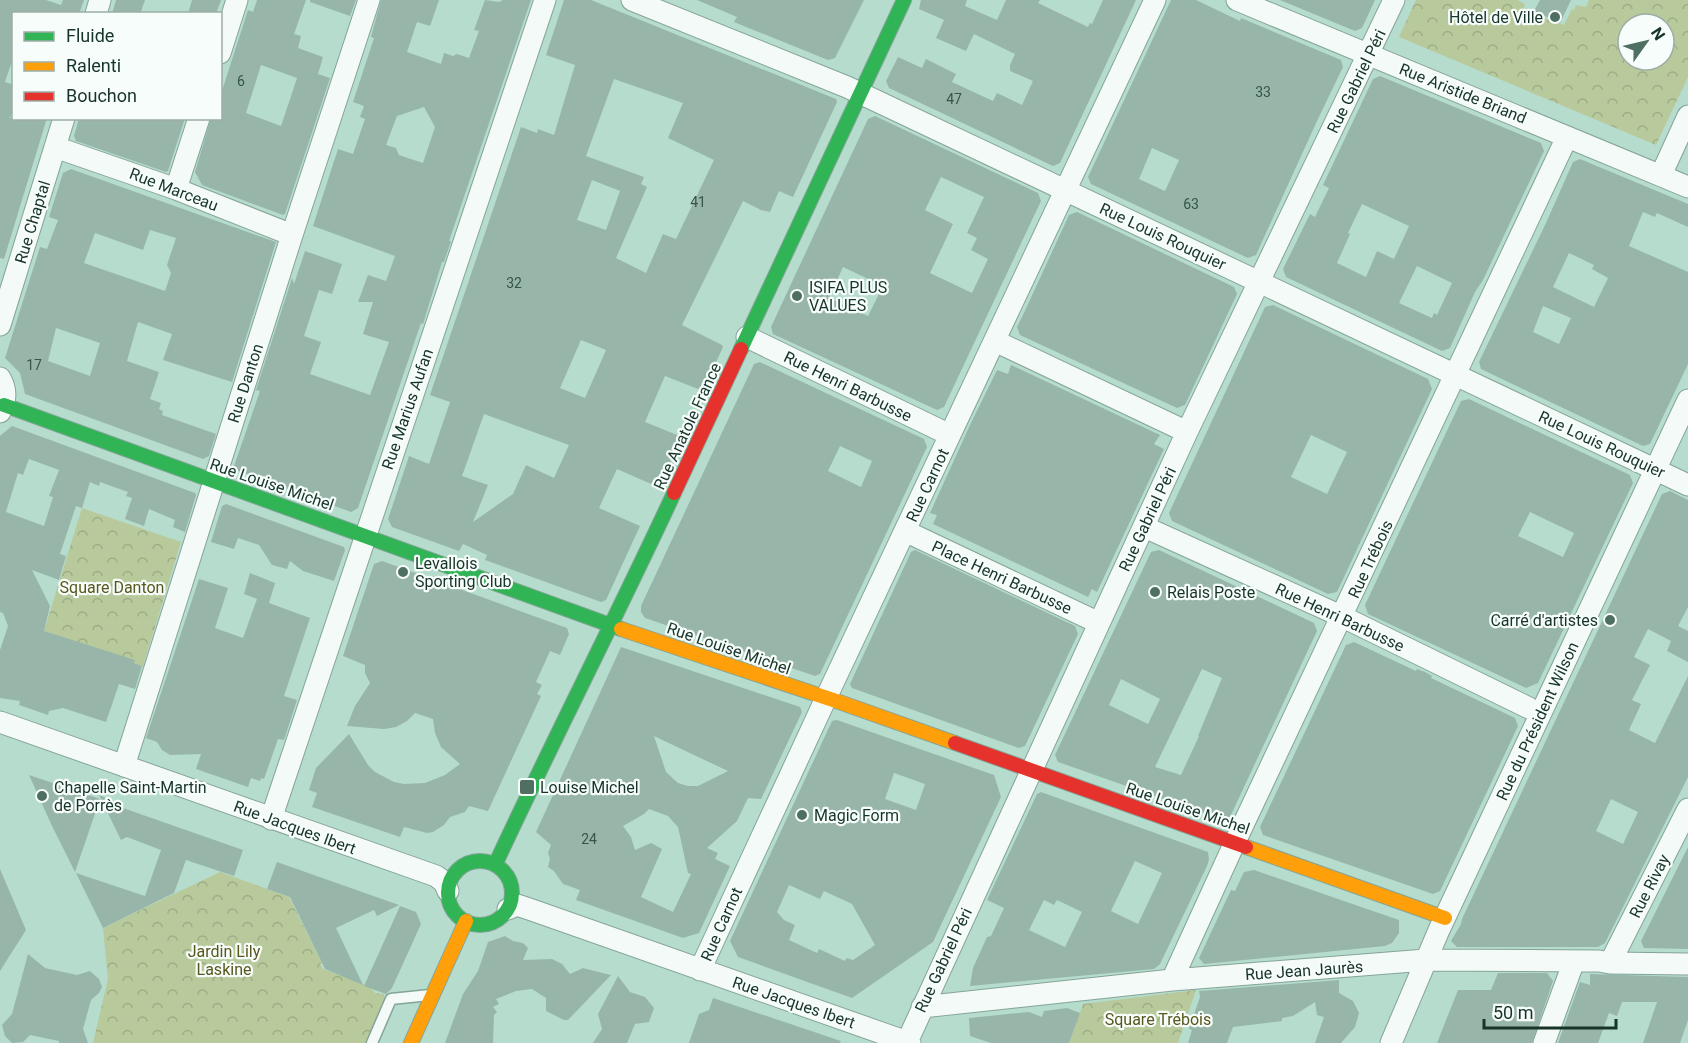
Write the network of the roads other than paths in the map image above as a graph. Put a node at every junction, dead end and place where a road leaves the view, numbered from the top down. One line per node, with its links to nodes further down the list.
1 (237, 0): 9 (street)
2 (369, 0): 21 (street, Rue Danton)
3 (545, 0): 37 (street, Rue Marius Aufan)
4 (632, 0): 11 (street, Rue Louis Rouquier)
5 (904, 0): 11 (street, Rue Anatole France)
6 (1155, 0): 20 (street, Rue Carnot)
7 (1237, 0): 10 (street, Rue Aristide Briand)
8 (1394, 0): 10 (street, Rue Gabriel Péri)
9 (222, 47)
10 (1370, 54): 15 (street, Rue Aristide Briand); 22 (street, Rue Gabriel Péri)
11 (861, 94): 20 (street, Rue Louis Rouquier); 24 (street, Rue Anatole France)
12 (1688, 116): 17 (street)
13 (63, 120): 16 (street, Rue Chaptal)
14 (198, 120): 19 (street)
15 (1567, 137): 17 (street, Rue Aristide Briand); 26 (street, Rue Trébois)
16 (55, 147): 19 (street, Rue Marceau); 23 (street, Rue Chaptal)
17 (1661, 175): 18 (street, Rue Aristide Briand)
18 (1688, 187)
19 (176, 189): 21 (street, Rue Marceau)
20 (1064, 189): 22 (street, Rue Louis Rouquier); 25 (street, Rue Carnot)
21 (292, 235): 33 (street, Rue Danton)
22 (1259, 281): 26 (street, Rue Louis Rouquier); 30 (street, Rue Gabriel Péri)
23 (0, 325)
24 (747, 337): 31 (street, Rue Henri Barbusse); 40 (street, Rue Anatole France)
25 (995, 340): 30 (street); 31 (street, Rue Carnot)
26 (1455, 375): 32 (street, Rue Louis Rouquier); 38 (street, Rue Trébois)
27 (0, 378): 29 (street)
28 (1688, 400): 32 (street, Rue du Président Wilson)
29 (2, 408): 33 (street, Rue Louise Michel)
30 (1187, 432): 39 (street, Rue Gabriel Péri)
31 (950, 435): 36 (street, Rue Carnot)
32 (1656, 470): 34 (street, Rue Louis Rouquier); 52 (street, Rue du Président Wilson)
33 (214, 482): 37 (street, Rue Louise Michel); 44 (street, Rue Danton)
34 (1688, 485)
35 (1149, 528): 38 (street, Rue Henri Barbusse)
36 (905, 531): 39 (street, Place Henri Barbusse); 41 (street, Rue Carnot)
37 (364, 535): 40 (street, Rue Louise Michel); 47 (street, Rue Marius Aufan)
38 (1343, 617): 42 (street, Rue Henri Barbusse); 48 (street, Rue Trébois)
39 (1100, 622): 45 (street, Rue Gabriel Péri)
40 (612, 626): 41 (street, Rue Louise Michel); 49 (street, Rue Anatole France)
41 (826, 698): 45 (street, Rue Louise Michel); 58 (street, Rue Carnot)
42 (1529, 708)
43 (0, 722): 44 (street, Rue Jacques Ibert)
44 (124, 766): 47 (street, Rue Jacques Ibert)
45 (1030, 771): 48 (street, Rue Louise Michel); 61 (street, Rue Gabriel Péri)
46 (1688, 809): 56 (street, Rue Rivay)
47 (271, 819): 50 (street, Rue Jacques Ibert)
48 (1235, 842): 52 (street, Rue Louise Michel); 59 (street, Rue Trébois)
49 (495, 865): 50 (street); 51 (street)
50 (448, 891): 53 (street)
51 (508, 909): 53 (street); 58 (street, Rue Jacques Ibert)
52 (1445, 918): 54 (street, Rue du Président Wilson)
53 (466, 921): 60 (street)
54 (1426, 960): 55 (street, Rue Jean Jaurès); 59 (street, Rue Jean Jaurès); 65 (street, Rue du Président Wilson)
55 (1574, 961): 56 (street, Rue Jean Jaurès); 66 (street)
56 (1610, 963): 57 (street, Rue Jean Jaurès)
57 (1688, 964)
58 (700, 969): 62 (street, Rue Jacques Ibert)
59 (1172, 980): 61 (street, Rue Jean Jaurès)
60 (433, 994): 63 (lane); 64 (street)
61 (922, 1007): 62 (street, Rue Gabriel Péri)
62 (908, 1042)
63 (372, 1043)
64 (411, 1043)
65 (1391, 1043)
66 (1544, 1043)

